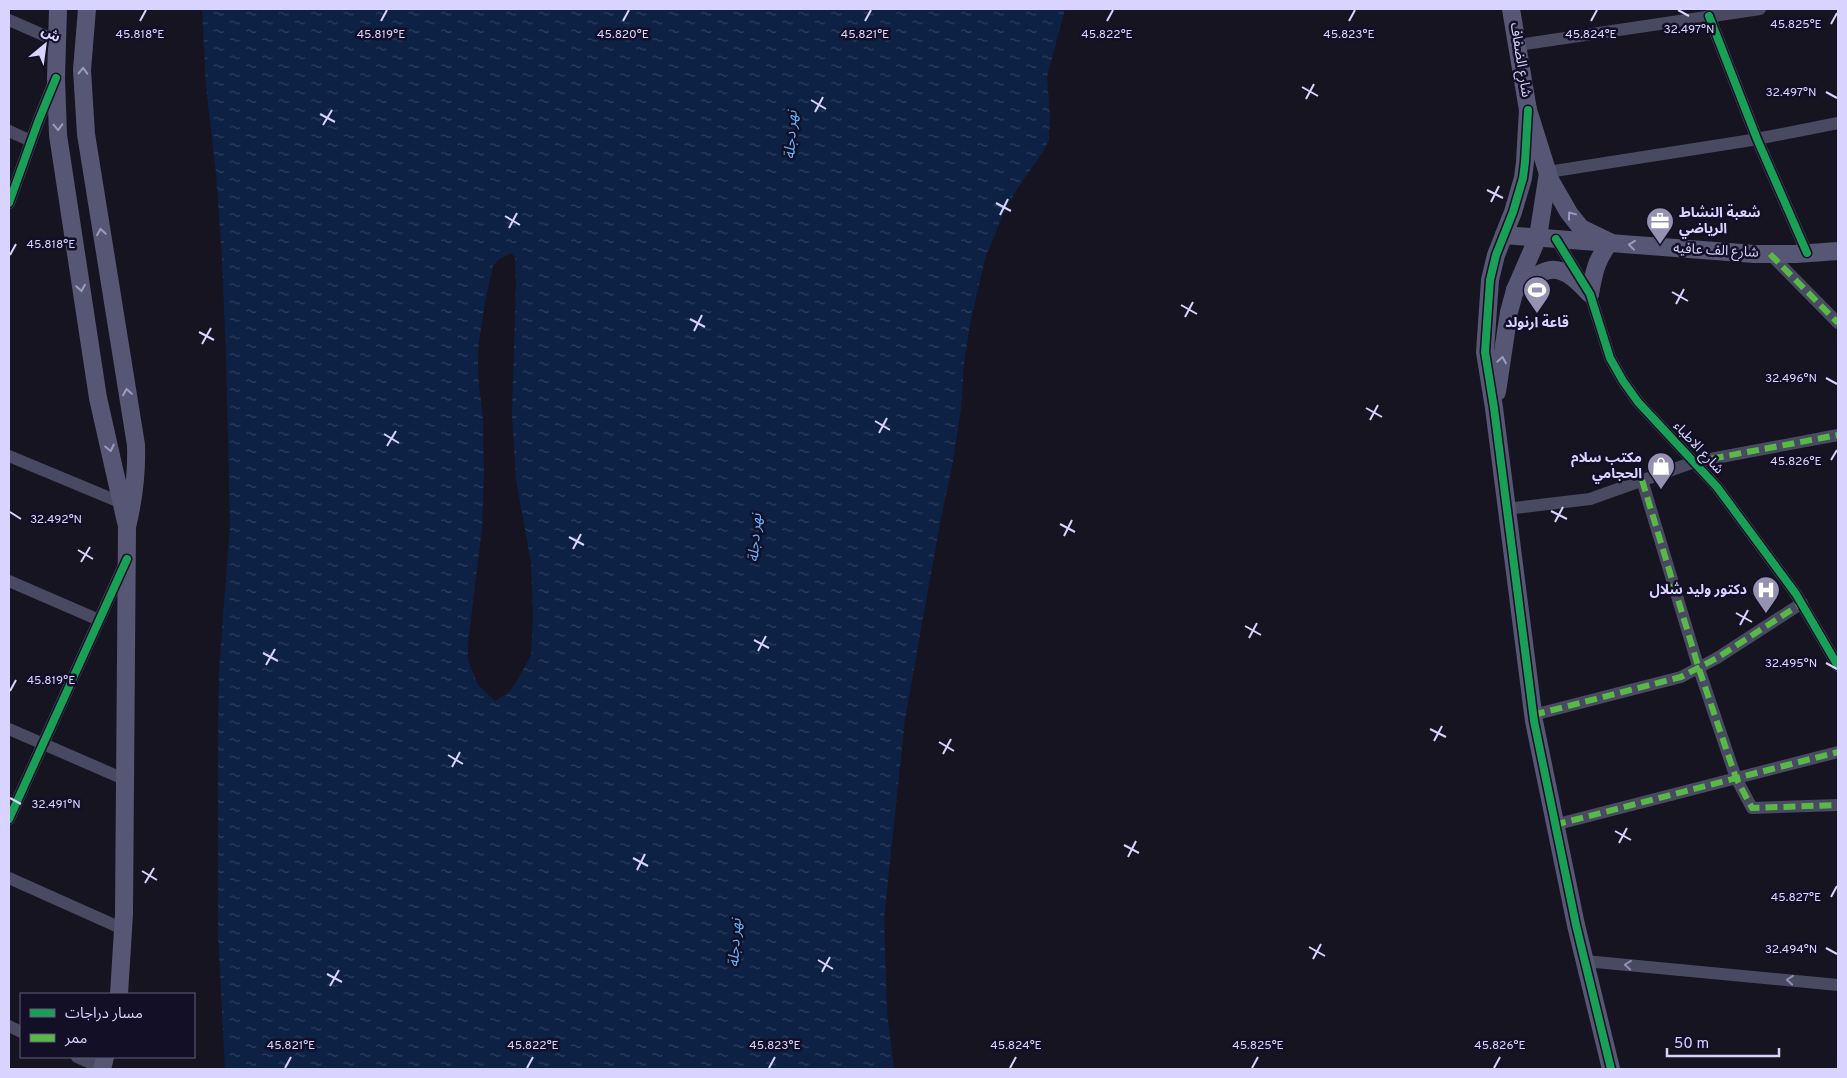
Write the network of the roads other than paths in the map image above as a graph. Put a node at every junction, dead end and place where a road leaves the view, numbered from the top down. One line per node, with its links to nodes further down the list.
1 (58, 9): 7 (street)
2 (87, 9): 34 (street, one-way to 2)
3 (1512, 9): 8 (street, شارع الضفاف)
4 (1760, 9): 5 (street)
5 (1709, 16): 8 (street); 13 (street)
6 (9, 20): 7 (street)
7 (57, 40): 9 (street)
8 (1518, 45): 10 (street, شارع الضفاف)
9 (56, 78): 14 (street); 32 (street, one-way to 32)
10 (1528, 110): 15 (street); 17 (street)
11 (1838, 123): 13 (street)
12 (9, 131): 14 (street)
13 (1756, 139): 15 (street); 22 (street)
14 (31, 141): 16 (street)
15 (1548, 172): 18 (street); 20 (street, one-way to 15)
16 (9, 203)
17 (1504, 235): 18 (street, شارع الف عافيه); 27 (street)
18 (1538, 237): 19 (street, شارع الف عافيه); 24 (street)
19 (1556, 239): 20 (street, شارع الف عافيه); 25 (street, شارع الاطباء)
20 (1610, 242): 23 (street, شارع الف عافيه, one-way to 20); 25 (street)
21 (1838, 251): 22 (street, شارع الف عافيه)
22 (1807, 253): 23 (street, شارع الف عافيه)
23 (1770, 254): 26 (street)
24 (1515, 290): 25 (street); 27 (street, one-way to 24)
25 (1590, 294): 30 (street, شارع الاطباء)
26 (1838, 323)
27 (1494, 408): 33 (street)
28 (1838, 435): 30 (street)
29 (9, 456): 32 (street)
30 (1694, 462): 31 (street); 37 (street, شارع الاطباء)
31 (1642, 480): 33 (street); 40 (street)
32 (122, 503): 34 (street)
33 (1506, 509): 41 (street)
34 (128, 527): 35 (street)
35 (127, 559): 38 (street); 46 (street)
36 (9, 581): 38 (street)
37 (1802, 604): 39 (street, شارع الاطباء); 40 (street)
38 (99, 620): 43 (street)
39 (1838, 666)
40 (1698, 669): 41 (street); 45 (street)
41 (1533, 715): 49 (street)
42 (9, 728): 43 (street)
43 (42, 744): 46 (street); 48 (street)
44 (1838, 752): 45 (street)
45 (1736, 778): 47 (street); 49 (street)
46 (126, 780): 51 (street)
47 (1838, 805)
48 (9, 819)
49 (1554, 825): 52 (street)
50 (9, 878): 51 (street)
51 (123, 929): 54 (street)
52 (1585, 961): 53 (street, one-way to 52); 57 (street)
53 (1838, 985)
54 (119, 993)
55 (80, 1058): 56 (street)
56 (103, 1065)
57 (1611, 1069)

